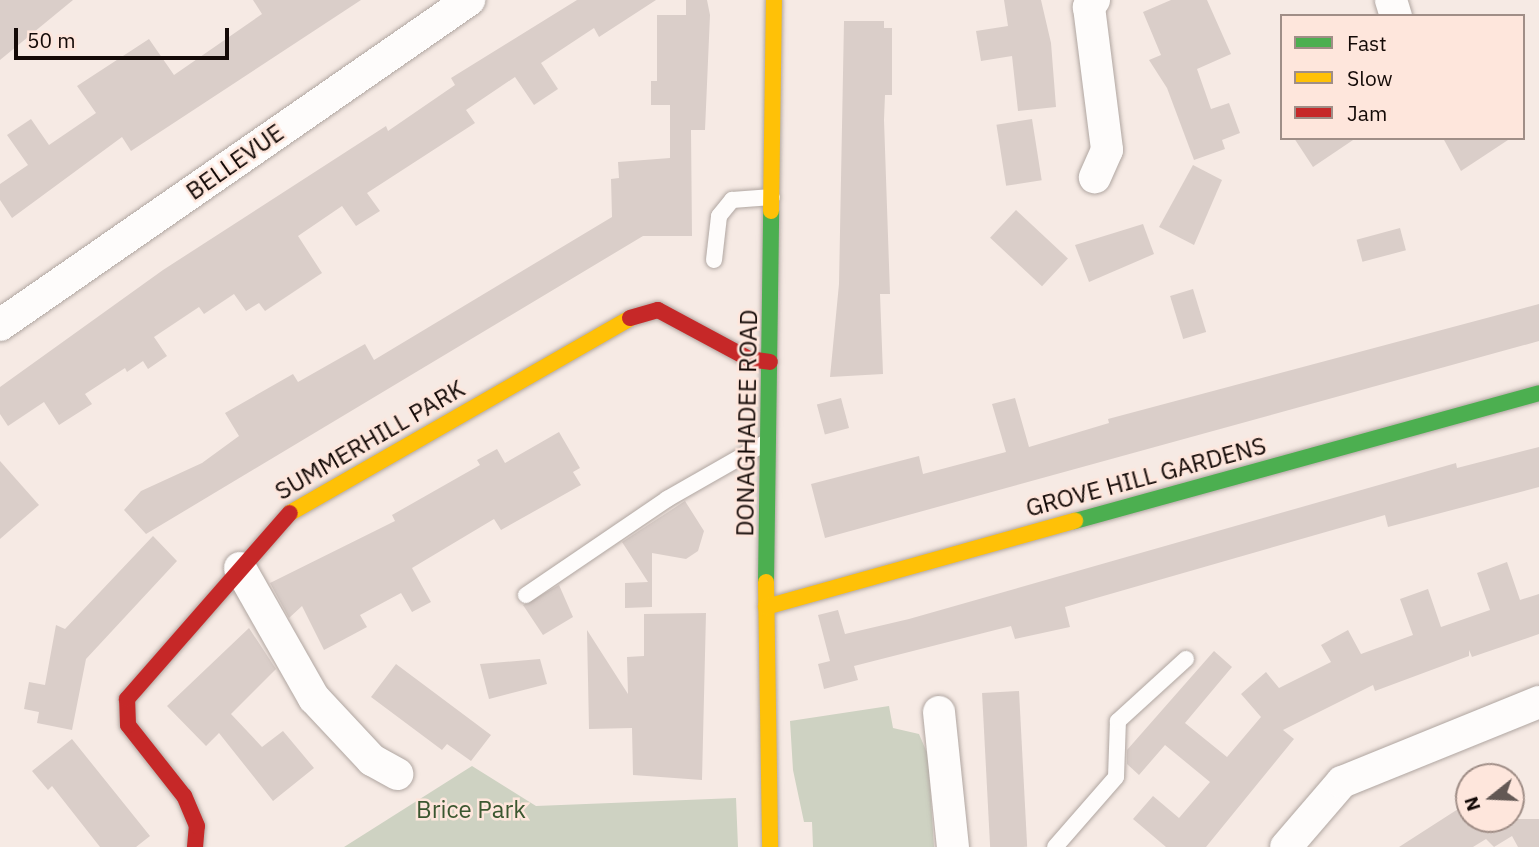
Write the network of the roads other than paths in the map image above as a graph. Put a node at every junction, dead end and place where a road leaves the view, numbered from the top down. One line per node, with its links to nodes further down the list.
1 (469, 0): 7 (street, BELLEVUE)
2 (774, 0): 5 (street, DONAGHADEE ROAD)
3 (1094, 0): 4 (street)
4 (1094, 177)
5 (772, 197): 6 (lane); 8 (street, DONAGHADEE ROAD)
6 (715, 260)
7 (0, 325)
8 (770, 362): 10 (street, DONAGHADEE ROAD); 11 (street, SUMMERHILL PARK)
9 (1539, 393): 13 (street, GROVE HILL GARDENS)
10 (769, 441): 12 (lane); 13 (street, DONAGHADEE ROAD)
11 (240, 568): 17 (street); 18 (street, SUMMERHILL PARK)
12 (526, 595)
13 (766, 607): 19 (street, DONAGHADEE ROAD)
14 (1186, 659): 21 (lane)
15 (1539, 702): 22 (street)
16 (939, 712): 20 (street)
17 (397, 774)
18 (195, 847)
19 (770, 847)
20 (953, 847)
21 (1055, 847)
22 (1286, 847)

